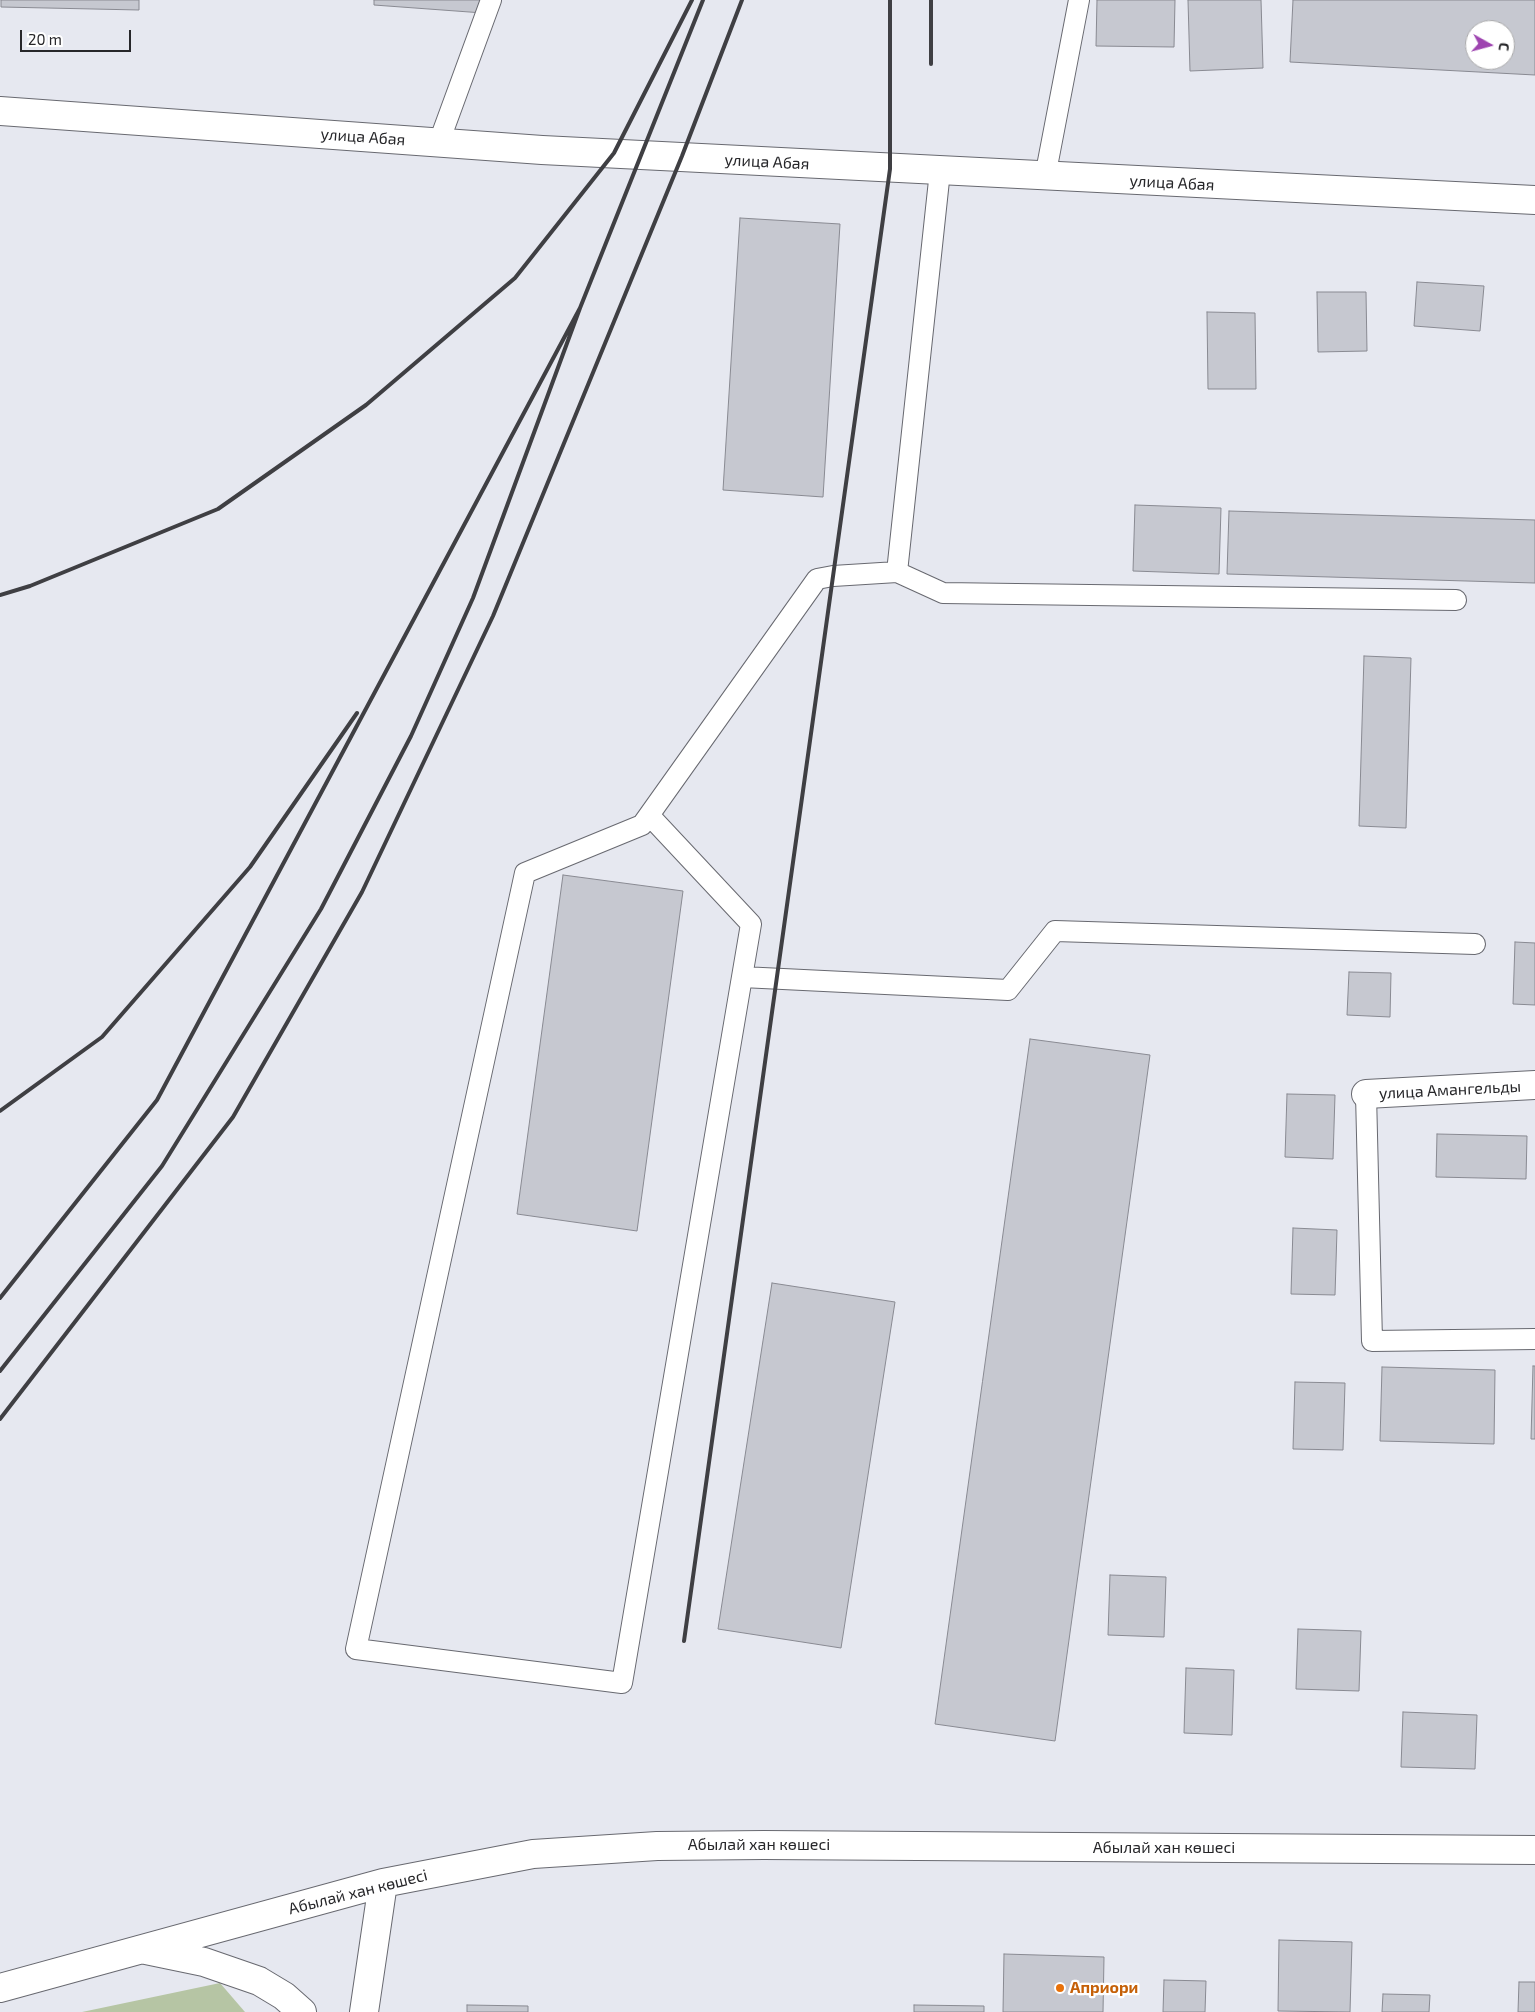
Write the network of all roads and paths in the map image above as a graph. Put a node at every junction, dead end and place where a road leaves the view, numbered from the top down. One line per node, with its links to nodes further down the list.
1 (491, 0): 4 (lane)
2 (1079, 0): 6 (lane)
3 (0, 111): 4 (street, улица Абая)
4 (439, 142): 5 (street, улица Абая)
5 (940, 171): 6 (street, улица Абая); 8 (lane)
6 (1045, 177): 7 (street, улица Абая)
7 (1535, 200)
8 (897, 572): 9 (lane); 10 (lane)
9 (1456, 600)
10 (649, 815): 12 (lane); 12 (lane)
11 (1475, 944): 12 (lane)
12 (742, 976)
13 (1535, 1086): 14 (street, улица Амангельды)
14 (1366, 1094): 15 (lane)
15 (1535, 1339)
16 (1535, 1850): 17 (street, Абылай хан көшесі)
17 (383, 1883): 18 (street, Абылай хан көшесі); 21 (street)
18 (142, 1949): 19 (street, Абылай хан көшесі); 20 (street)
19 (0, 1988)
20 (302, 2012)
21 (364, 2012)

